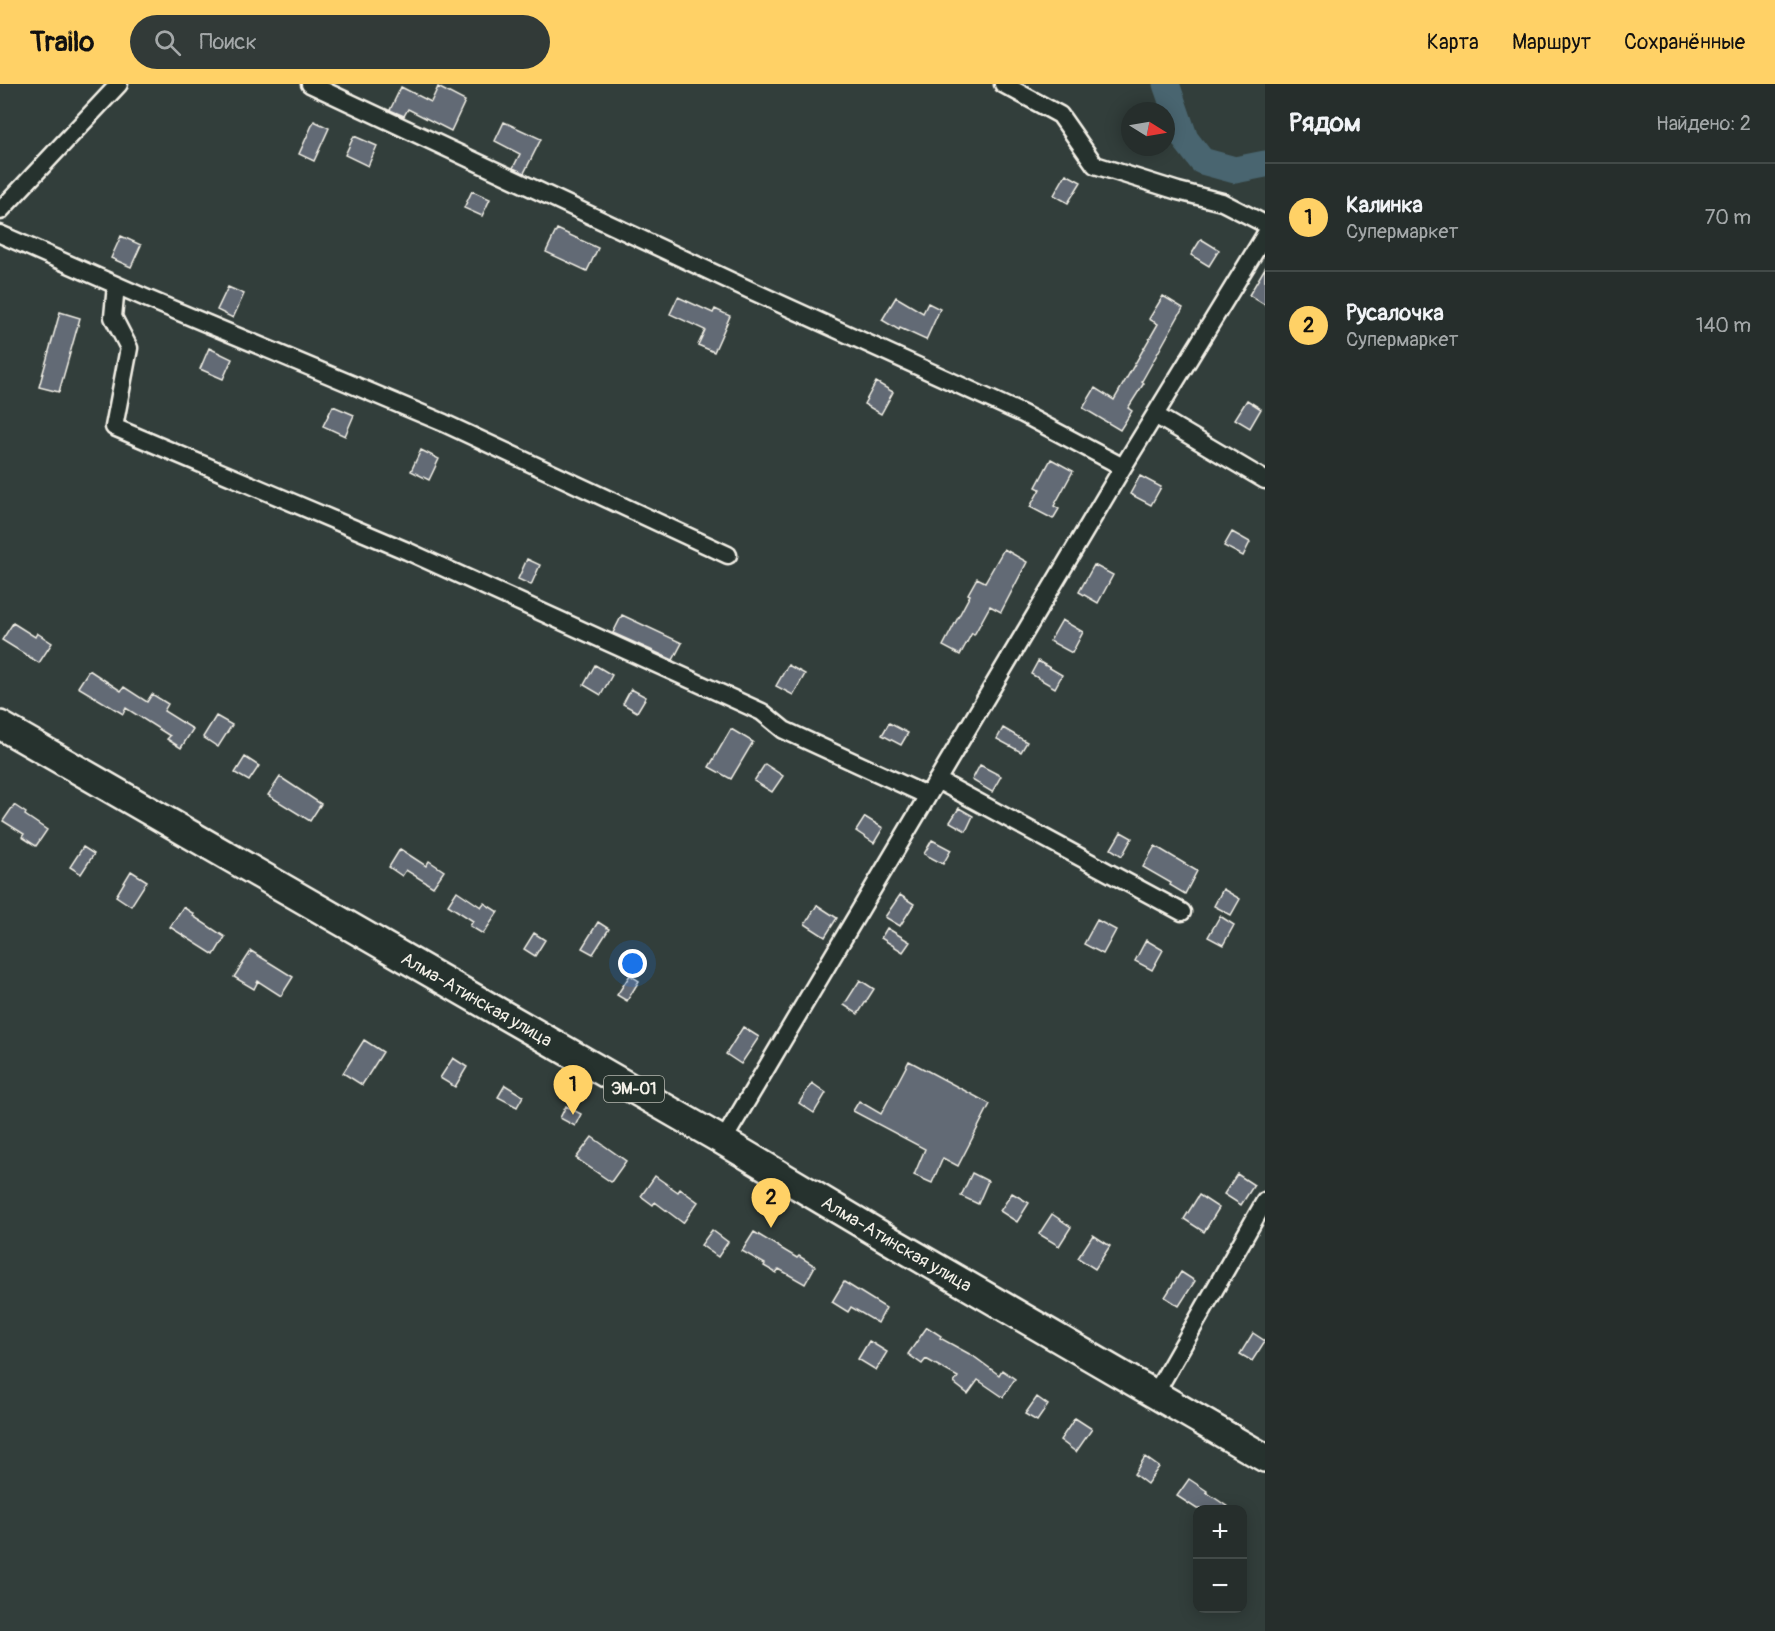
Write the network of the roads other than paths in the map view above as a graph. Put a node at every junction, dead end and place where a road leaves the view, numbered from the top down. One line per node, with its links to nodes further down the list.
1 (119, 84): 4 (street)
2 (310, 84): 10 (street)
3 (1003, 84): 5 (street)
4 (0, 211)
5 (1265, 224)
6 (0, 234): 8 (street)
7 (1265, 235): 9 (street)
8 (116, 285): 12 (street); 15 (street)
9 (1155, 415): 10 (street); 11 (street)
10 (1123, 467): 14 (street)
11 (1265, 480)
12 (728, 555)
13 (0, 725): 17 (highway, Алма-Атинская улица / ЭМ-01)
14 (937, 780): 15 (street); 16 (street)
15 (928, 796): 17 (street)
16 (1182, 912)
17 (723, 1141): 19 (highway, Алма-Атинская улица / ЭМ-01)
18 (1265, 1201): 19 (street)
19 (1155, 1394): 20 (highway, Алма-Атинская улица / ЭМ-01)
20 (1265, 1458)

